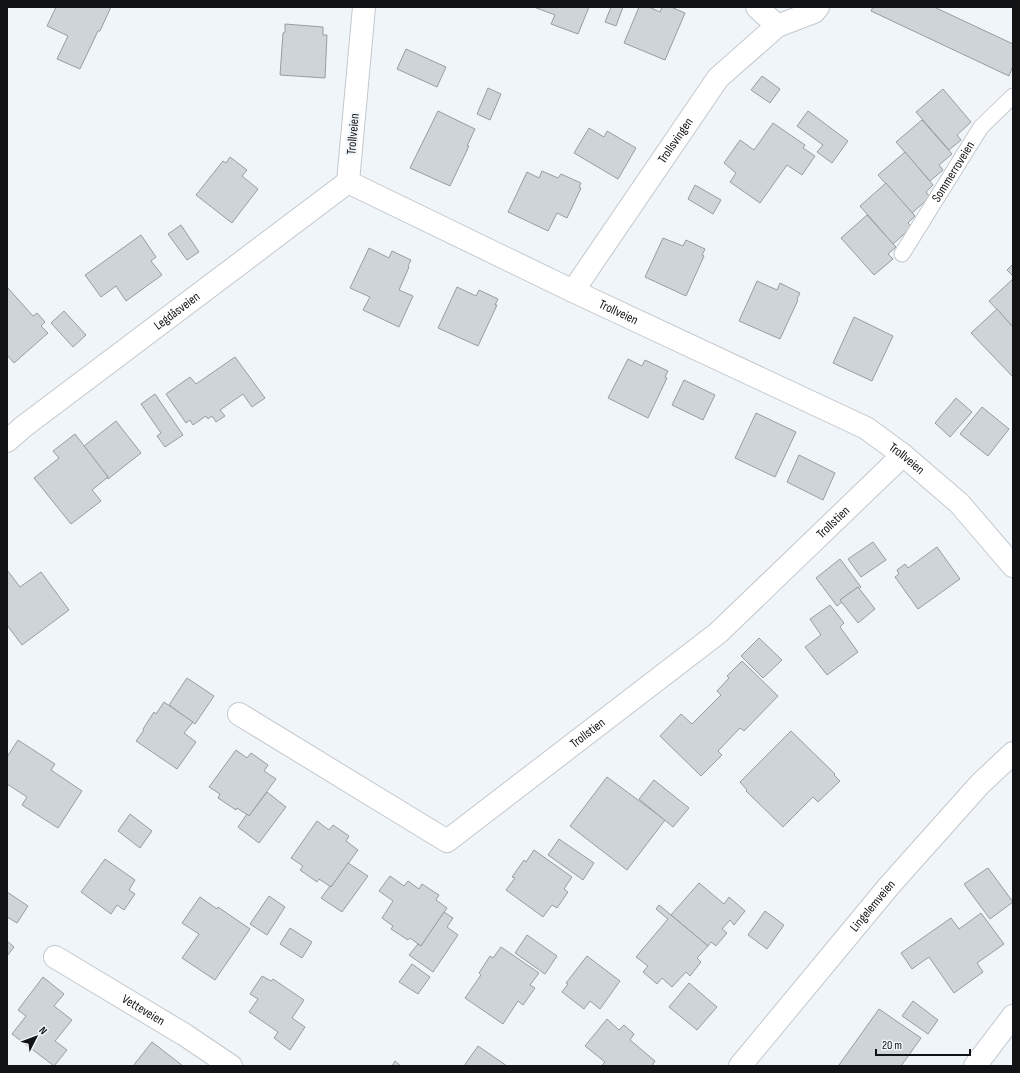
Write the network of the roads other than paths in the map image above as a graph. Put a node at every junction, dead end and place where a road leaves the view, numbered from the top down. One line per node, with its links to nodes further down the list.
1 (364, 7): 6 (street, Trollveien)
2 (757, 7): 4 (street)
3 (818, 7): 4 (street)
4 (777, 26): 8 (street, Trollsvingen)
5 (1013, 96): 7 (lane, Sommerroveien)
6 (348, 182): 8 (street, Trollveien); 9 (street, Legdåsveien)
7 (902, 254)
8 (573, 291): 10 (street, Trollveien)
9 (7, 441)
10 (903, 455): 11 (street, Trollveien); 12 (street, Trollstien)
11 (1013, 566)
12 (239, 714)
13 (1013, 753): 17 (street, Lingelemveien)
14 (55, 957): 16 (street, Vetteveien)
15 (1013, 1016): 18 (street)
16 (231, 1066)
17 (740, 1066)
18 (975, 1066)

